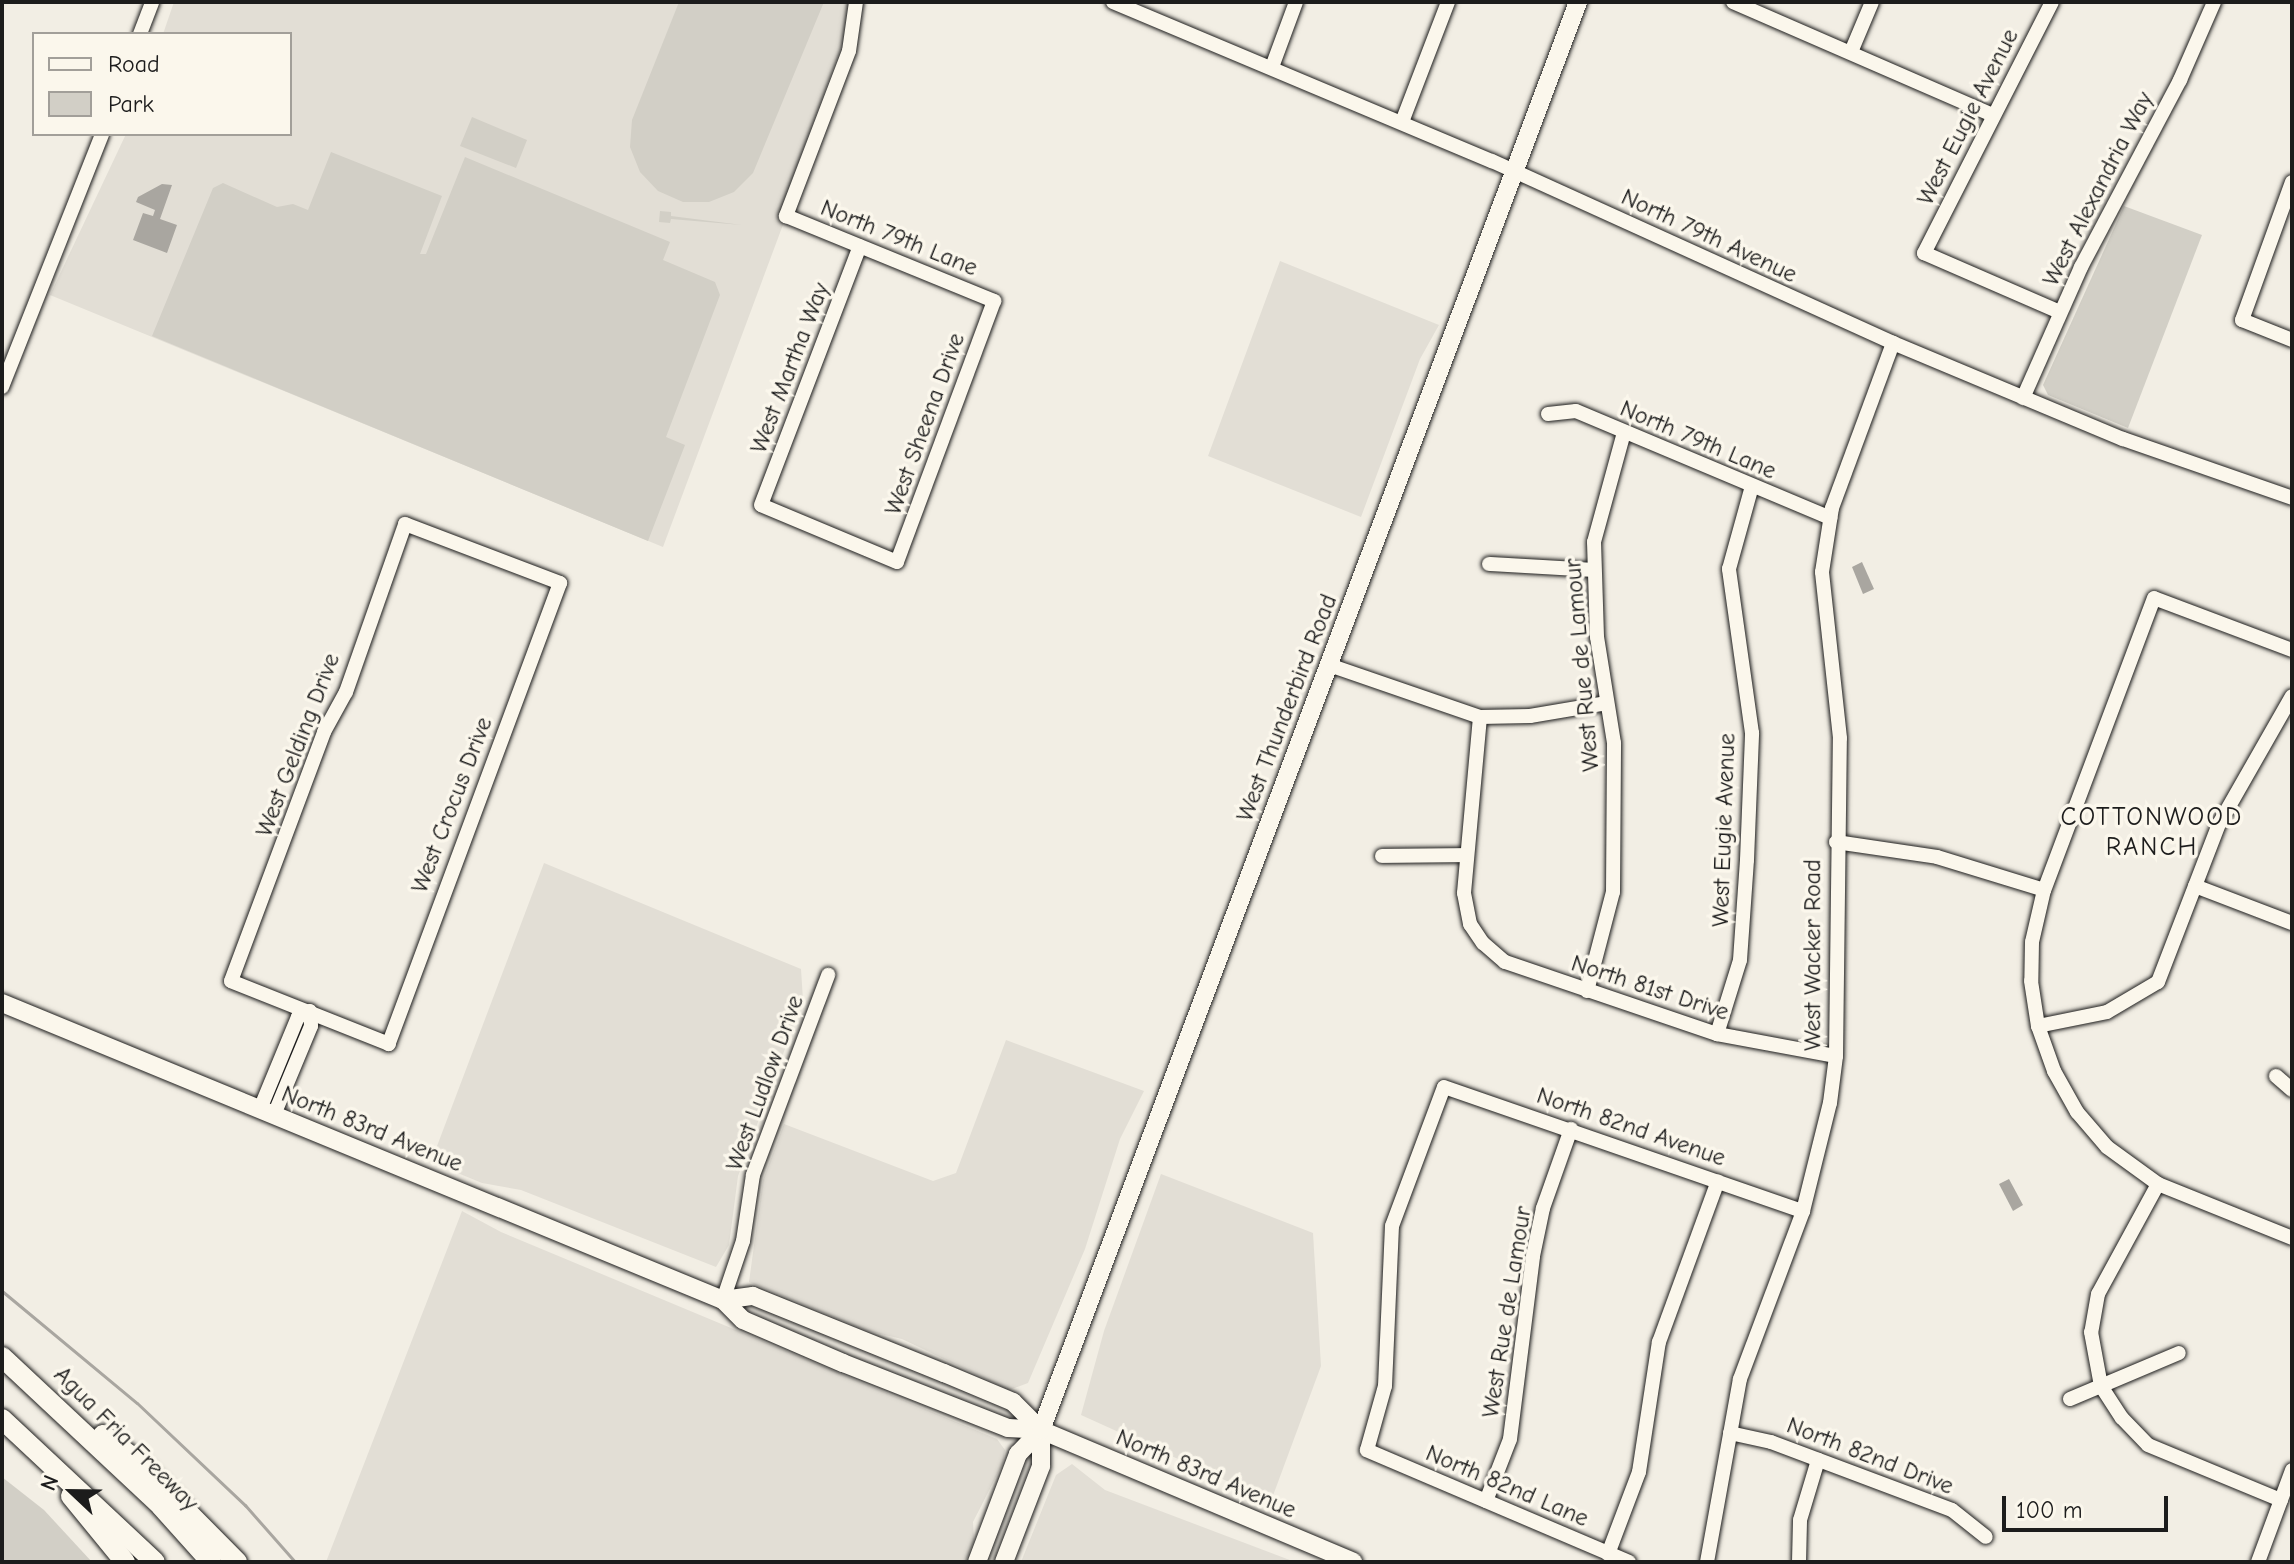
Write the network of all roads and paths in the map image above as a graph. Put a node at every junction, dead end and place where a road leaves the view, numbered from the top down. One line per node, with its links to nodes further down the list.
1 (152, 2): 12 (street)
2 (856, 2): 20 (street, North 79th Lane)
3 (1113, 2): 11 (street, North 79th Avenue)
4 (1296, 2): 14 (street)
5 (1448, 2): 16 (street)
6 (1578, 2): 18 (main road, West Thunderbird Road)
7 (1733, 2): 13 (street)
8 (1872, 2): 13 (street)
9 (2052, 2): 15 (street, West Eugie Avenue)
10 (2214, 2): 22 (street, West Alexandria Way)
11 (1144, 8): 14 (street, North 79th Avenue)
12 (141, 32)
13 (1851, 52): 15 (street)
14 (1272, 67): 16 (street, North 79th Avenue)
15 (1991, 114): 22 (street, West Eugie Avenue)
16 (1402, 122): 18 (street, North 79th Avenue)
17 (101, 136): 25 (street)
18 (1514, 173): 24 (street, North 79th Avenue); 37 (main road, West Thunderbird Road)
19 (2292, 182): 23 (street)
20 (860, 246): 21 (street, North 79th Lane); 32 (street, West Martha Way)
21 (994, 301): 32 (street, West Sheena Drive)
22 (2060, 312): 26 (street, West Alexandria Way)
23 (2292, 340)
24 (1893, 343): 26 (street, North 79th Avenue); 31 (street, West Wacker Road)
25 (2, 387)
26 (2023, 398): 30 (street, North 79th Avenue)
27 (1548, 414): 28 (street, North 79th Lane)
28 (1624, 432): 29 (street, North 79th Lane); 34 (street, West Rue de Lamour)
29 (1752, 486): 31 (street, North 79th Lane); 52 (street, West Eugie Avenue)
30 (2292, 498)
31 (1830, 518): 41 (street, West Wacker Road)
32 (897, 562)
33 (1489, 564): 34 (street)
34 (1592, 570): 39 (street, West Rue de Lamour)
35 (560, 583): 50 (street, West Crocus Drive); 50 (street, West Gelding Drive)
36 (2292, 650): 45 (street)
37 (1329, 665): 40 (street); 69 (main road, West Thunderbird Road)
38 (2292, 696): 44 (street)
39 (1607, 703): 40 (street); 48 (street, West Rue de Lamour)
40 (1480, 717): 42 (street)
41 (1836, 842): 45 (street); 53 (street, West Wacker Road)
42 (1466, 855): 43 (street); 48 (street, North 81st Drive)
43 (1382, 856)
44 (2195, 886): 46 (street); 51 (street)
45 (2044, 890): 51 (street)
46 (2292, 923)
47 (828, 975): 62 (street, West Ludlow Drive)
48 (1587, 991): 52 (street, North 81st Drive)
49 (2, 1003): 56 (main road, North 83rd Avenue)
50 (310, 1011): 56 (street)
51 (2038, 1026): 59 (street)
52 (1717, 1034): 53 (street, North 81st Drive)
53 (1836, 1056): 60 (street, West Wacker Road)
54 (2276, 1076): 55 (street)
55 (2292, 1090)
56 (267, 1112): 62 (main road, North 83rd Avenue)
57 (1571, 1129): 58 (street, North 82nd Avenue); 72 (street, North 82nd Avenue); 76 (street, West Rue de Lamour)
58 (1718, 1181): 60 (street, North 82nd Avenue); 78 (street)
59 (2158, 1184): 61 (street); 66 (street)
60 (1803, 1211): 70 (street, West Wacker Road)
61 (2292, 1238)
62 (723, 1300): 69 (main road, North 83rd Avenue); 69 (main road, North 83rd Avenue)
63 (2179, 1353): 66 (street)
64 (2, 1357): 65 (highway, Agua Fria Freeway)
65 (20, 1371): 81 (highway, Agua Fria Freeway); 82 (highway)
66 (2101, 1386): 67 (street); 75 (street)
67 (2070, 1399)
68 (2, 1419): 71 (highway)
69 (1041, 1430): 83 (main road, West Thunderbird Road); 84 (main road, West Thunderbird Road); 85 (main road, North 83rd Avenue)
70 (1730, 1433): 73 (street, North 82nd Drive); 87 (street, West Wacker Road)
71 (38, 1450): 79 (highway); 80 (highway)
72 (1367, 1450): 76 (street, North 82nd Lane)
73 (1818, 1460): 77 (street, North 82nd Drive); 88 (street)
74 (2292, 1470): 75 (street)
75 (2281, 1500): 89 (street)
76 (1486, 1501): 78 (street, North 82nd Lane)
77 (1986, 1537)
78 (1608, 1554): 86 (street, North 82nd Lane)
79 (125, 1562)
80 (155, 1562)
81 (211, 1562)
82 (237, 1562)
83 (977, 1562)
84 (1004, 1562)
85 (1353, 1562)
86 (1629, 1562)
87 (1707, 1562)
88 (1799, 1562)
89 (2258, 1562)

